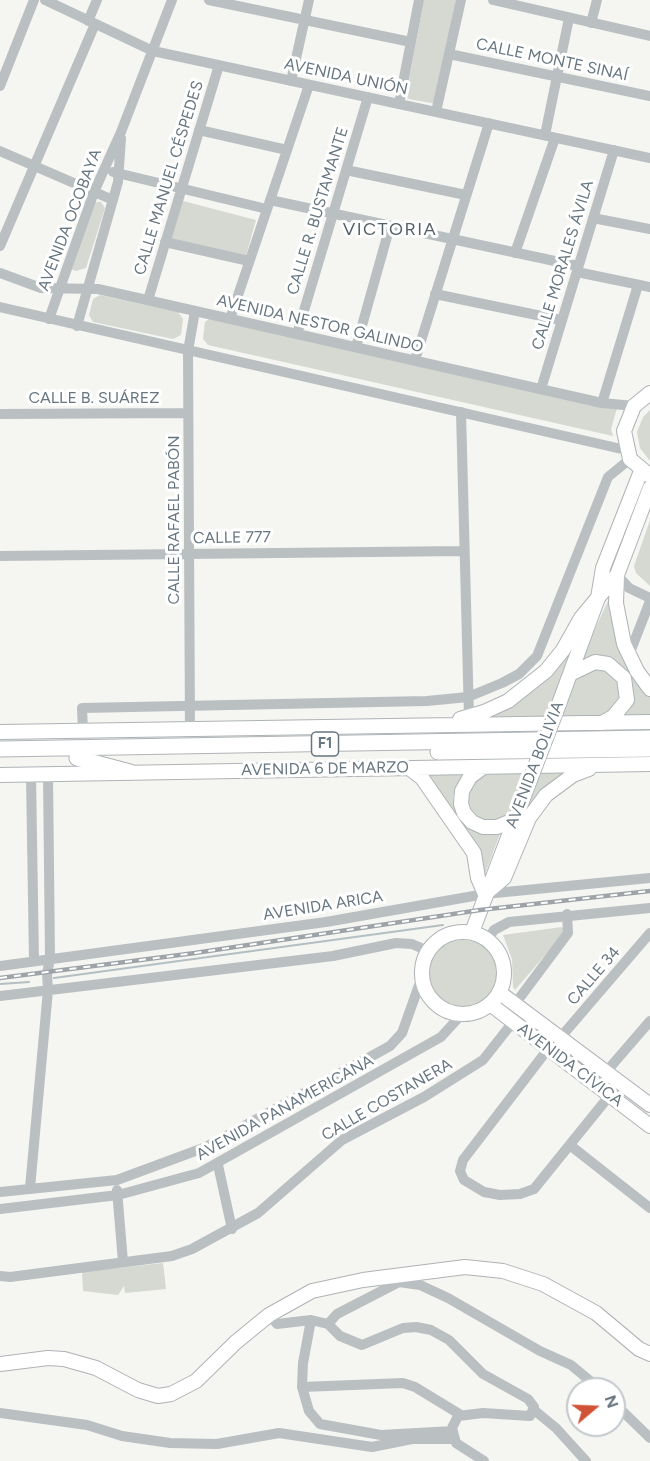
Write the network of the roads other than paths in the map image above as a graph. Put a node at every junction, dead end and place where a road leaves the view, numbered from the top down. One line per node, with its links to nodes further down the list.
1 (34, 0): 23 (street)
2 (45, 0): 13 (street, AVENIDA UNIÓN)
3 (97, 0): 13 (street)
4 (172, 0): 17 (street, AVENIDA OCOBAYA)
5 (209, 0): 12 (street)
6 (309, 0): 12 (street)
7 (419, 0): 16 (street)
8 (460, 0): 18 (street)
9 (493, 0): 11 (street)
10 (597, 0): 14 (street)
11 (569, 18): 14 (street); 20 (street)
12 (304, 21): 16 (street); 21 (street)
13 (92, 22): 17 (street, AVENIDA UNIÓN); 36 (street)
14 (591, 23): 15 (street)
15 (650, 36)
16 (411, 42): 26 (street)
17 (153, 51): 19 (street, AVENIDA UNIÓN); 30 (street, AVENIDA OCOBAYA)
18 (448, 54): 20 (street, CALLE MONTE SINAÍ); 27 (street)
19 (219, 65): 21 (street, AVENIDA UNIÓN); 29 (street, CALLE MANUEL CÉSPEDES)
20 (558, 75): 24 (street, CALLE MONTE SINAÍ); 31 (street)
21 (291, 81): 22 (street, AVENIDA UNIÓN)
22 (309, 85): 25 (street, AVENIDA UNIÓN); 32 (street)
23 (0, 86)
24 (650, 96)
25 (368, 97): 26 (street, AVENIDA UNIÓN); 38 (street, CALLE R. BUSTAMANTE)
26 (399, 104): 27 (street, AVENIDA UNIÓN)
27 (436, 112): 28 (street, AVENIDA UNIÓN)
28 (489, 123): 31 (street, AVENIDA UNIÓN); 42 (street)
29 (199, 130): 32 (street); 40 (street, CALLE MANUEL CÉSPEDES)
30 (121, 132): 37 (street, AVENIDA OCOBAYA); 39 (street, AVENIDA OCOBAYA)
31 (550, 136): 33 (street, AVENIDA UNIÓN); 52 (street)
32 (287, 150): 44 (street)
33 (614, 150): 35 (street, AVENIDA UNIÓN); 46 (street, CALLE MORALES ÁVILA)
34 (0, 151): 36 (street)
35 (650, 158)
36 (34, 166): 41 (street); 51 (street)
37 (104, 170): 39 (street); 41 (street, AVENIDA OCOBAYA)
38 (346, 170): 42 (street); 45 (street, CALLE R. BUSTAMANTE)
39 (118, 174): 40 (street); 43 (street, AVENIDA OCOBAYA)
40 (182, 188): 44 (street); 50 (street, CALLE MANUEL CÉSPEDES)
41 (94, 192): 43 (street); 59 (street, AVENIDA OCOBAYA)
42 (466, 195): 49 (street)
43 (113, 200): 58 (street, AVENIDA OCOBAYA)
44 (269, 204): 45 (street); 53 (street)
45 (333, 213): 47 (street); 68 (street, CALLE R. BUSTAMANTE)
46 (593, 218): 48 (street); 54 (street, CALLE MORALES ÁVILA)
47 (390, 226): 49 (street); 69 (street)
48 (650, 229)
49 (453, 239): 52 (street); 60 (street)
50 (165, 242): 53 (street); 61 (street, CALLE MANUEL CÉSPEDES)
51 (0, 246)
52 (515, 253): 54 (street)
53 (249, 261): 64 (street)
54 (577, 269): 56 (street); 66 (street, CALLE MORALES ÁVILA)
55 (0, 273): 59 (street, AVENIDA NESTOR GALINDO)
56 (638, 285): 57 (street); 74 (street)
57 (650, 287)
58 (85, 288): 59 (street, AVENIDA NESTOR GALINDO); 61 (street, AVENIDA NESTOR GALINDO); 67 (street, AVENIDA OCOBAYA)
59 (59, 289): 65 (street, AVENIDA OCOBAYA)
60 (435, 294): 66 (street); 71 (street)
61 (148, 300): 63 (street, AVENIDA NESTOR GALINDO)
62 (0, 307): 65 (street)
63 (195, 310): 64 (street, AVENIDA NESTOR GALINDO); 70 (street, CALLE RAFAEL PABÓN)
64 (230, 319): 68 (street, AVENIDA NESTOR GALINDO)
65 (49, 320): 67 (street)
66 (561, 320): 72 (street, CALLE MORALES ÁVILA)
67 (77, 326): 70 (street)
68 (297, 334): 69 (street, AVENIDA NESTOR GALINDO)
69 (356, 347): 71 (street, AVENIDA NESTOR GALINDO)
70 (188, 351): 76 (street); 77 (street, CALLE RAFAEL PABÓN)
71 (415, 360): 72 (street, AVENIDA NESTOR GALINDO)
72 (542, 389): 74 (street, AVENIDA NESTOR GALINDO)
73 (650, 393): 75 (main road)
74 (602, 403): 75 (street, AVENIDA NESTOR GALINDO)
75 (634, 406): 79 (main road)
76 (461, 412): 79 (street); 82 (street)
77 (188, 413): 78 (street, CALLE B. SUÁREZ); 83 (street, CALLE RAFAEL PABÓN)
78 (0, 414)
79 (628, 454): 80 (main road); 91 (street)
80 (646, 474): 86 (main road, AVENIDA BOLIVIA)
81 (650, 488): 85 (main road, AVENIDA BOLIVIA)
82 (464, 551): 83 (street, CALLE 777); 91 (street)
83 (189, 553): 84 (street, CALLE 777); 92 (street, CALLE RAFAEL PABÓN)
84 (0, 556)
85 (617, 575): 86 (main road, AVENIDA BOLIVIA); 87 (street); 88 (main road)
86 (598, 598): 89 (main road, AVENIDA BOLIVIA); 93 (main road)
87 (650, 600): 88 (street)
88 (629, 655): 90 (main road)
89 (570, 674): 95 (main road); 113 (main road, AVENIDA BOLIVIA, bridge)
90 (650, 689)
91 (468, 697): 92 (street); 93 (street)
92 (189, 705): 97 (street, CALLE RAFAEL PABÓN); 98 (street)
93 (469, 717): 96 (main road)
94 (650, 722): 95 (main road)
95 (602, 723): 96 (main road)
96 (431, 724): 97 (main road)
97 (190, 729): 98 (main road)
98 (82, 731): 99 (main road)
99 (0, 732)
100 (650, 738): 101 (highway, AVENIDA 6 DE MARZO / F1)
101 (0, 749)
102 (650, 749): 103 (highway, AVENIDA 6 DE MARZO / F1)
103 (77, 758): 104 (highway, AVENIDA 6 DE MARZO / F1); 109 (highway)
104 (0, 759)
105 (650, 764): 106 (main road, AVENIDA 6 DE MARZO)
106 (601, 765): 108 (main road, AVENIDA 6 DE MARZO); 115 (main road)
107 (409, 768): 108 (main road, AVENIDA 6 DE MARZO); 109 (main road, AVENIDA 6 DE MARZO); 115 (main road)
108 (482, 768): 113 (main road)
109 (130, 772): 112 (main road, AVENIDA 6 DE MARZO)
110 (0, 775): 111 (main road, AVENIDA 6 DE MARZO)
111 (31, 775): 112 (main road, AVENIDA 6 DE MARZO); 123 (street)
112 (48, 775): 122 (street)
113 (514, 820): 115 (main road, AVENIDA BOLIVIA)
114 (650, 878): 115 (street, AVENIDA ARICA)
115 (485, 894): 118 (main road, AVENIDA BOLIVIA); 122 (street, AVENIDA ARICA)
116 (650, 908): 117 (street)
117 (567, 914): 120 (street); 130 (street)
118 (472, 932): 120 (main road); 121 (main road)
119 (650, 933): 134 (street, CALLE 34)
120 (488, 939): 127 (main road)
121 (428, 951): 125 (main road); 126 (street)
122 (50, 959): 123 (street, AVENIDA ARICA); 126 (street)
123 (34, 962): 124 (street, AVENIDA ARICA)
124 (0, 966)
125 (422, 976): 131 (main road); 142 (street, AVENIDA PANAMERICANA)
126 (48, 990): 128 (street); 143 (street)
127 (500, 993): 129 (main road); 130 (main road, AVENIDA CÍVICA)
128 (0, 996)
129 (490, 1004): 131 (main road); 133 (main road, AVENIDA CÍVICA)
130 (515, 1004): 134 (main road, AVENIDA CÍVICA)
131 (462, 1014): 141 (street, AVENIDA PANAMERICANA)
132 (650, 1021): 136 (street)
133 (513, 1022): 135 (main road, AVENIDA CÍVICA); 148 (street, CALLE COSTANERA)
134 (560, 1038): 136 (main road, AVENIDA CÍVICA)
135 (548, 1048): 137 (main road, AVENIDA CÍVICA); 140 (street)
136 (606, 1072): 138 (main road, AVENIDA CÍVICA)
137 (610, 1095): 139 (main road, AVENIDA CÍVICA); 140 (street)
138 (650, 1105)
139 (650, 1126)
140 (571, 1146): 146 (street)
141 (218, 1165): 145 (street, AVENIDA PANAMERICANA); 148 (street)
142 (117, 1180): 143 (street, AVENIDA PANAMERICANA); 145 (street)
143 (30, 1188): 144 (street, AVENIDA PANAMERICANA)
144 (0, 1191)
145 (118, 1196): 147 (street, AVENIDA PANAMERICANA); 149 (street)
146 (650, 1208)
147 (0, 1209)
148 (232, 1229): 149 (street, CALLE COSTANERA)
149 (123, 1262): 150 (street, CALLE COSTANERA)
150 (0, 1276)
151 (399, 1278): 152 (main road); 154 (street); 155 (main road); 157 (street)
152 (269, 1315): 153 (street); 156 (main road)
153 (311, 1320): 154 (street); 158 (street)
154 (328, 1324): 159 (street)
155 (650, 1354)
156 (0, 1364)
157 (586, 1377)
158 (302, 1387): 162 (street); 163 (street)
159 (534, 1410): 162 (street); 166 (street)
160 (0, 1413): 163 (street)
161 (626, 1414): 164 (street)
162 (461, 1415): 163 (street)
163 (453, 1435): 165 (street)
164 (650, 1438)
165 (484, 1461)
166 (586, 1461)

